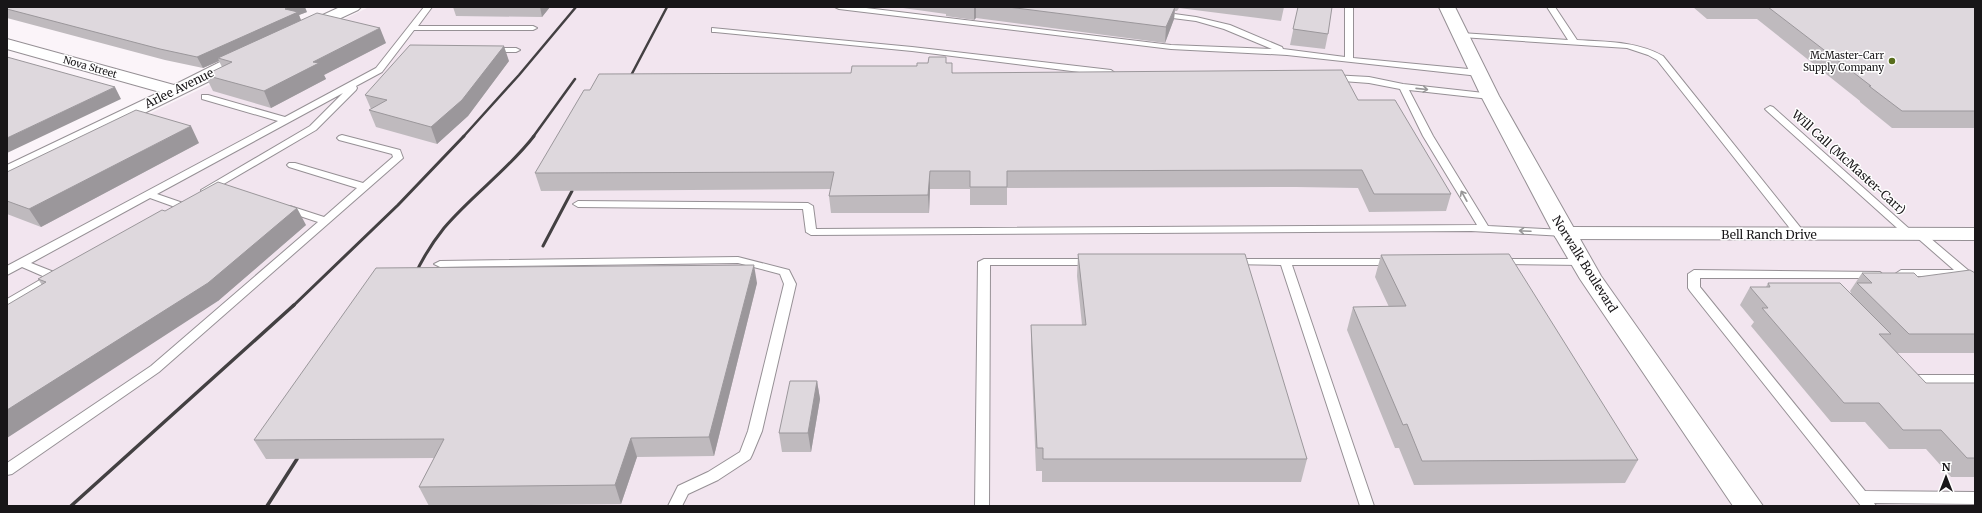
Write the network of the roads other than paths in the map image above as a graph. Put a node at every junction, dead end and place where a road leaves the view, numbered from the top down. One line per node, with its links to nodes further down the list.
1 (353, 7): 12 (street)
2 (428, 7): 8 (lane)
3 (839, 7): 19 (lane)
4 (1349, 7): 21 (lane)
5 (1447, 7): 11 (street, Norwalk Boulevard)
6 (1550, 7): 13 (lane)
7 (1151, 13): 19 (lane)
8 (412, 28): 9 (lane); 15 (lane)
9 (533, 28)
10 (715, 30): 23 (lane)
11 (1460, 35): 13 (lane); 22 (street, Norwalk Boulevard)
12 (288, 37)
13 (1574, 42): 44 (lane)
14 (7, 44): 27 (street, Nova Street)
15 (395, 50): 16 (lane); 25 (lane)
16 (410, 50)
17 (478, 50): 18 (lane)
18 (516, 50)
19 (1287, 52): 21 (lane)
20 (245, 57): 27 (street, Arlee Avenue)
21 (1349, 60): 22 (lane)
22 (1479, 72): 28 (street, Norwalk Boulevard)
23 (1118, 74)
24 (1325, 77): 26 (lane)
25 (360, 80): 31 (lane); 36 (lane)
26 (1403, 87): 28 (lane, one-way to 28); 42 (lane, one-way to 26)
27 (174, 90): 34 (street, Arlee Avenue)
28 (1490, 96): 43 (street, Norwalk Boulevard)
29 (205, 97): 31 (lane)
30 (1770, 109): 45 (lane, Will Call (McMaster-Carr))
31 (286, 120): 37 (lane)
32 (342, 138): 35 (lane)
33 (292, 165): 35 (lane)
34 (7, 173)
35 (366, 187): 41 (lane)
36 (227, 190)
37 (148, 194): 40 (lane); 53 (lane)
38 (275, 204): 41 (lane)
39 (578, 204): 42 (lane)
40 (165, 213)
41 (327, 221): 63 (lane)
42 (1484, 229): 43 (lane, one-way to 42)
43 (1564, 233): 44 (street, Bell Ranch Drive); 52 (street, Norwalk Boulevard)
44 (1800, 234): 45 (street, Bell Ranch Drive)
45 (1915, 234): 46 (street, Bell Ranch Drive); 56 (lane, Will Call (McMaster-Carr))
46 (1975, 234)
47 (1104, 262): 67 (lane)
48 (1223, 262): 49 (lane)
49 (1285, 262): 50 (lane); 68 (lane)
50 (1404, 262)
51 (1491, 262): 52 (lane)
52 (1581, 262): 69 (street, Norwalk Boulevard)
53 (21, 263): 55 (lane); 60 (lane)
54 (440, 264): 66 (lane)
55 (7, 270)
56 (1964, 273): 57 (lane); 58 (lane, Will Call (McMaster-Carr))
57 (1810, 274): 59 (lane); 65 (lane)
58 (1975, 282)
59 (1821, 285)
60 (7, 304)
61 (1903, 368): 62 (lane)
62 (1975, 380)
63 (7, 470)
64 (1975, 498): 65 (lane)
65 (1865, 501)
66 (675, 506)
67 (982, 506)
68 (1367, 506)
69 (1749, 506)

